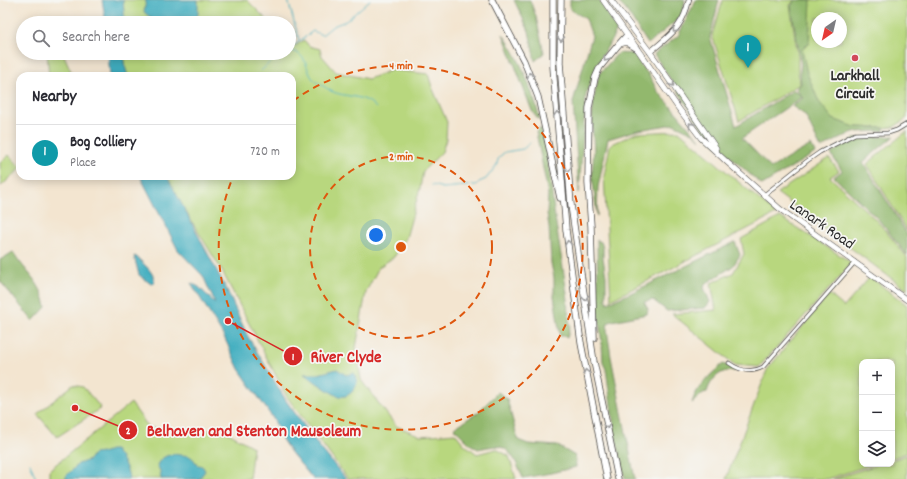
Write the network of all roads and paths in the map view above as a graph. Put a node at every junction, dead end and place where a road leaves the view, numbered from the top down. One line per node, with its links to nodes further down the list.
1 (492, 0): 15 (highway, one-way to 1)
2 (553, 0): 15 (highway, one-way to 2)
3 (561, 0): 18 (highway, one-way to 18)
4 (603, 0): 7 (main road, Lanark Road)
5 (611, 0): 7 (main road); 10 (main road, Lanark Road)
6 (690, 0): 10 (street, one-way to 10)
7 (627, 35): 8 (highway); 9 (main road, Lanark Road)
8 (619, 44): 9 (highway); 18 (highway, one-way to 18)
9 (636, 48): 11 (main road, Lanark Road)
10 (650, 52): 11 (main road); 13 (main road, Lanark Road, one-way to 13)
11 (640, 53): 13 (main road, Lanark Road, one-way to 11)
12 (907, 124): 14 (street)
13 (728, 163): 14 (main road, Lanark Road)
14 (763, 195): 16 (main road, Lanark Road)
15 (565, 222): 20 (highway, one-way to 15)
16 (855, 262): 17 (main road, Lanark Road); 19 (street)
17 (907, 300)
18 (594, 362): 21 (highway, one-way to 21)
19 (729, 363)
20 (607, 479)
21 (618, 479)

